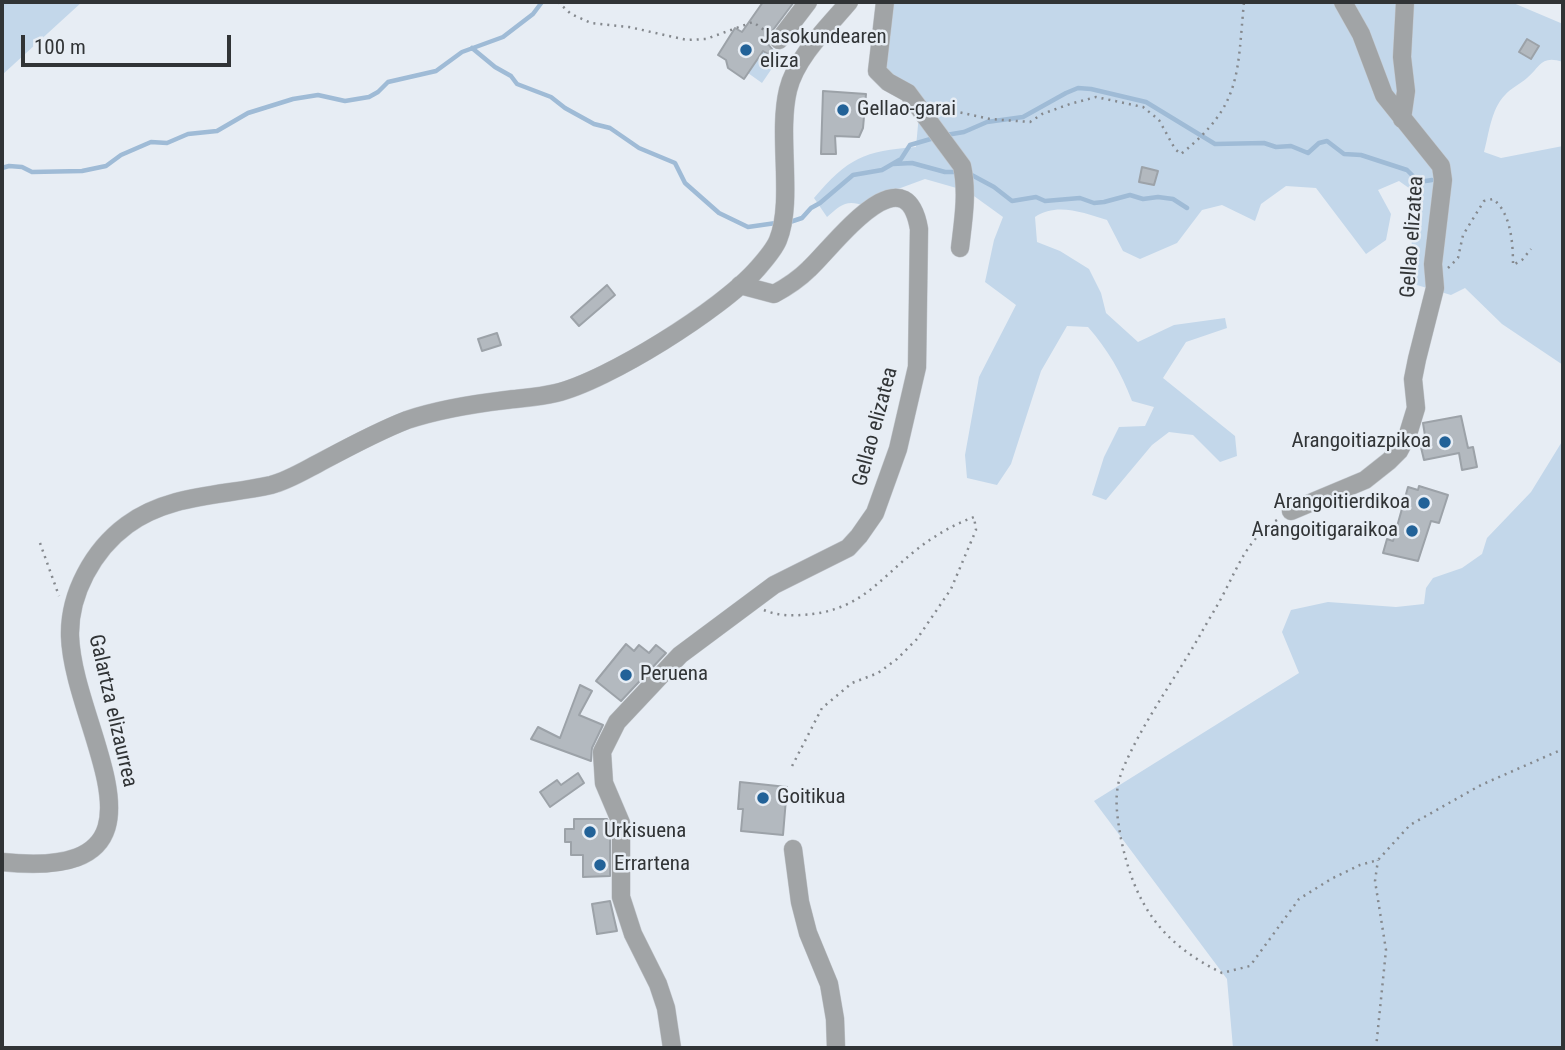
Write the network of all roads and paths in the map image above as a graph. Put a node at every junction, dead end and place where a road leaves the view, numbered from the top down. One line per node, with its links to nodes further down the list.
1 (558, 2): 8 (path)
2 (808, 2): 9 (street)
3 (849, 2): 15 (street, Galartza elizaurrea)
4 (885, 2): 10 (street)
5 (1244, 2): 10 (path)
6 (1343, 2): 11 (street, Gellao elizatea)
7 (1405, 2): 11 (street)
8 (753, 22)
9 (779, 40)
10 (917, 104): 12 (street)
11 (1402, 119): 14 (street, Gellao elizatea)
12 (960, 248)
13 (1531, 249): 14 (path)
14 (1435, 273): 16 (street, Gellao elizatea)
15 (740, 285): 18 (street, Gellao elizatea); 19 (street, Galartza elizaurrea)
16 (1291, 511): 23 (path)
17 (40, 543): 19 (path)
18 (748, 603): 21 (path); 25 (street, Gellao elizatea)
19 (71, 616): 24 (street, Galartza elizaurrea)
20 (1563, 749): 23 (path)
21 (790, 771)
22 (793, 849): 26 (street)
23 (1378, 860): 27 (path)
24 (2, 862)
25 (672, 1048)
26 (836, 1048)
27 (1376, 1048)

